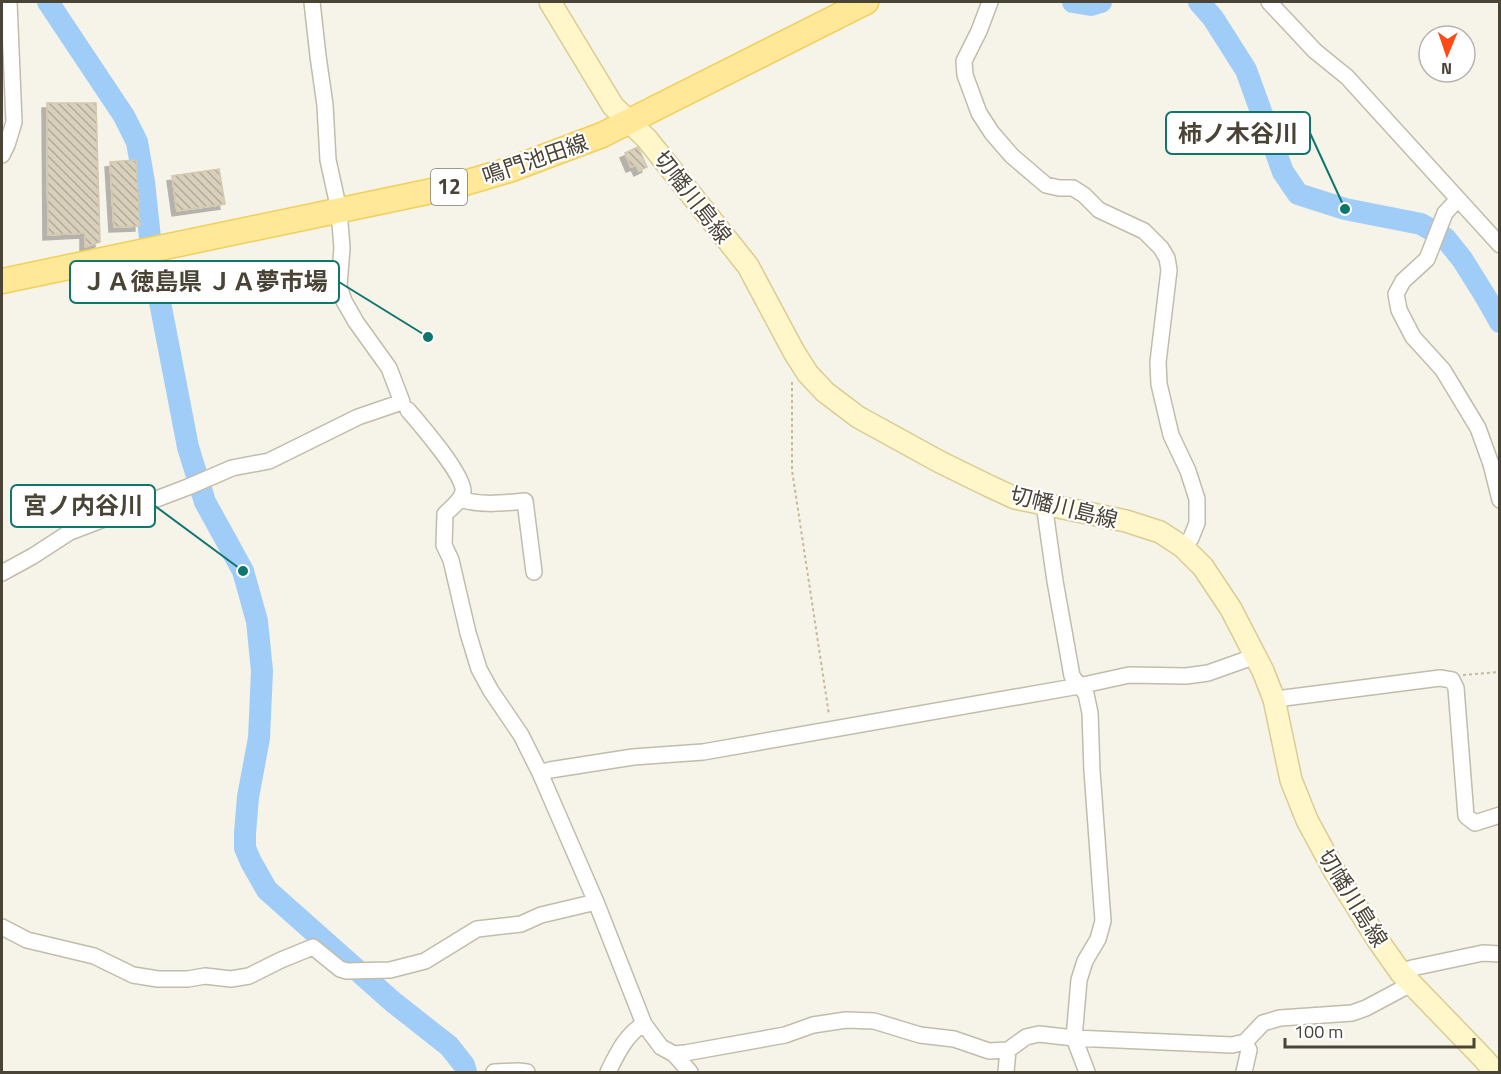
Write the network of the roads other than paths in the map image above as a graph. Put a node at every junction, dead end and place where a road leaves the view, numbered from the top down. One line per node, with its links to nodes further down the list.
1 (9, 2): 8 (street)
2 (312, 2): 10 (street)
3 (550, 2): 7 (main road, 切幡川島線)
4 (866, 2): 7 (main road, 鳴門池田線 / 12)
5 (990, 2): 17 (street)
6 (1269, 2): 9 (street)
7 (629, 122): 10 (main road, 鳴門池田線 / 12); 16 (main road, 切幡川島線)
8 (2, 155)
9 (1458, 199): 11 (street); 15 (street)
10 (339, 210): 12 (main road, 鳴門池田線 / 12); 19 (street)
11 (1500, 246)
12 (2, 281)
13 (408, 410): 14 (street)
14 (460, 499): 18 (street); 23 (street)
15 (1500, 500)
16 (1044, 504): 17 (main road, 切幡川島線); 21 (street)
17 (1183, 547): 20 (main road, 切幡川島線)
18 (534, 572)
19 (2, 573)
20 (1256, 656): 21 (street); 22 (main road, 切幡川島線)
21 (1079, 686): 23 (street); 30 (street)
22 (1274, 699): 24 (street); 28 (main road, 切幡川島線)
23 (540, 773): 25 (street)
24 (1500, 815)
25 (596, 902): 26 (street); 29 (street)
26 (2, 927)
27 (1500, 954): 28 (street)
28 (1406, 979): 31 (street); 41 (main road, 切幡川島線)
29 (645, 1024): 33 (street); 36 (street)
30 (1074, 1038): 31 (street); 32 (street); 39 (street)
31 (1245, 1042): 40 (street)
32 (1008, 1050): 33 (street); 38 (street)
33 (674, 1054): 37 (street)
34 (494, 1072): 35 (street)
35 (527, 1072)
36 (608, 1072)
37 (690, 1072)
38 (1006, 1072)
39 (1087, 1072)
40 (1244, 1072)
41 (1494, 1072)

